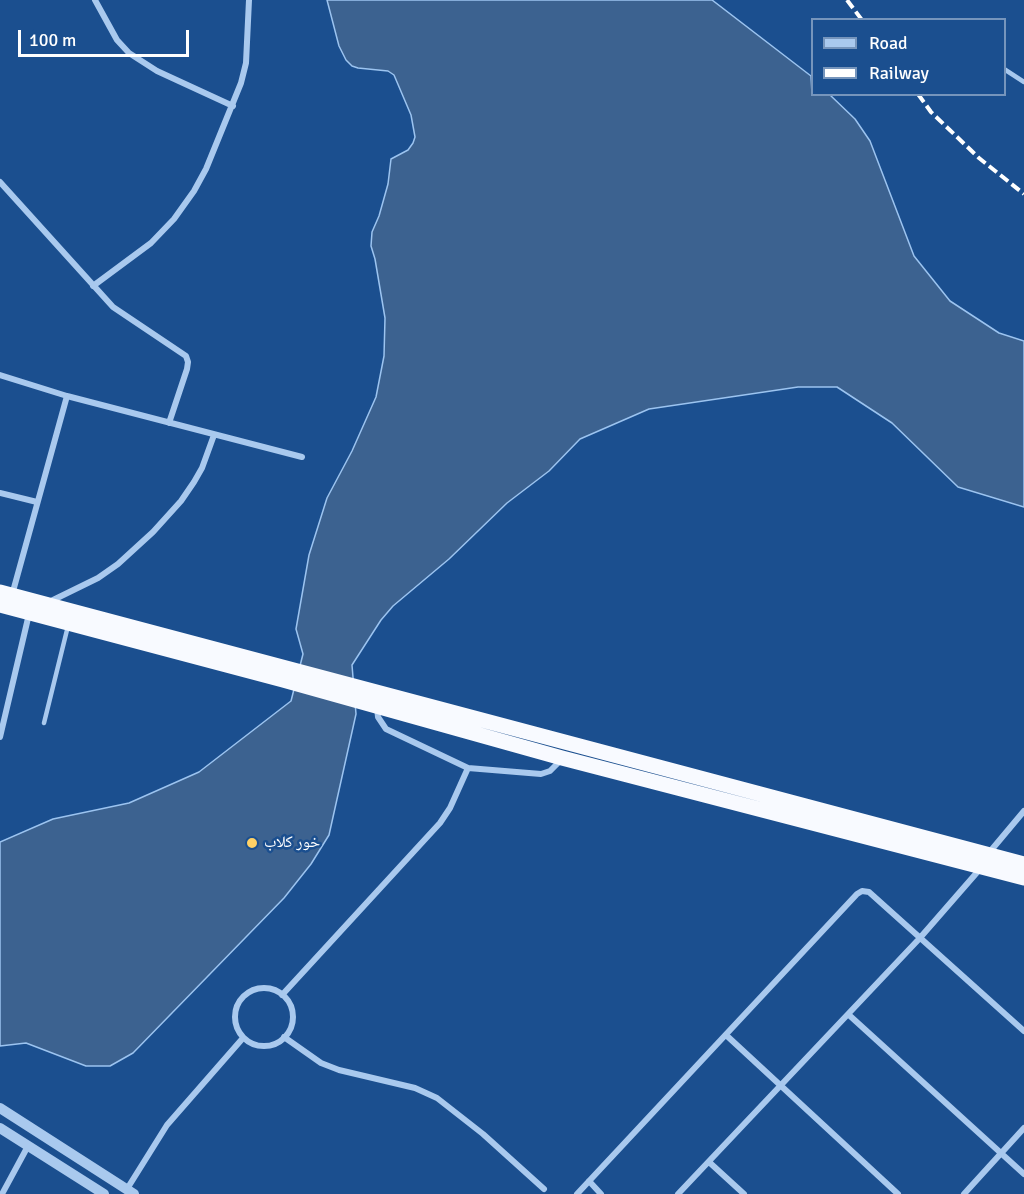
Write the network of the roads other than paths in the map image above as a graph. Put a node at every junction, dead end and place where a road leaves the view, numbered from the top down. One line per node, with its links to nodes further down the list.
1 (95, 0): 5 (street)
2 (249, 0): 5 (street)
3 (1006, 70): 4 (lane)
4 (1024, 82)
5 (233, 106): 7 (street)
6 (0, 182): 7 (street)
7 (93, 286): 10 (street)
8 (0, 375): 9 (street)
9 (67, 396): 10 (street); 14 (street)
10 (170, 423): 11 (street)
11 (214, 435): 12 (street); 16 (street)
12 (302, 457)
13 (0, 493): 14 (street)
14 (37, 502): 15 (street)
15 (6, 593): 16 (highway)
16 (45, 603): 20 (highway)
17 (0, 605): 18 (highway)
18 (30, 613): 19 (highway); 23 (street)
19 (69, 624): 20 (highway); 22 (lane)
20 (141, 636): 21 (highway)
21 (373, 700): 24 (highway); 25 (street); 27 (highway)
22 (44, 723)
23 (0, 736)
24 (562, 758): 25 (street); 27 (highway)
25 (468, 768): 31 (street)
26 (1024, 811): 27 (street)
27 (985, 861): 28 (highway); 29 (highway); 30 (street)
28 (1024, 864)
29 (1024, 879)
30 (920, 939): 32 (street); 33 (street); 34 (street)
31 (282, 995): 35 (street); 36 (street)
32 (849, 1015): 37 (street); 42 (street)
33 (1024, 1032)
34 (726, 1035): 37 (street); 45 (street)
35 (284, 1037): 36 (street); 46 (street)
36 (243, 1038): 47 (street)
37 (782, 1085): 43 (street); 54 (street)
38 (0, 1108): 47 (street)
39 (0, 1128): 41 (street)
40 (1024, 1128): 42 (street)
41 (28, 1146): 48 (street); 49 (street)
42 (1000, 1152): 44 (street); 55 (street)
43 (710, 1162): 52 (street); 53 (street)
44 (1024, 1174)
45 (589, 1181): 50 (street); 51 (street)
46 (544, 1189)
47 (130, 1192)
48 (2, 1194)
49 (104, 1194)
50 (577, 1194)
51 (601, 1194)
52 (678, 1194)
53 (744, 1194)
54 (898, 1194)
55 (964, 1194)

